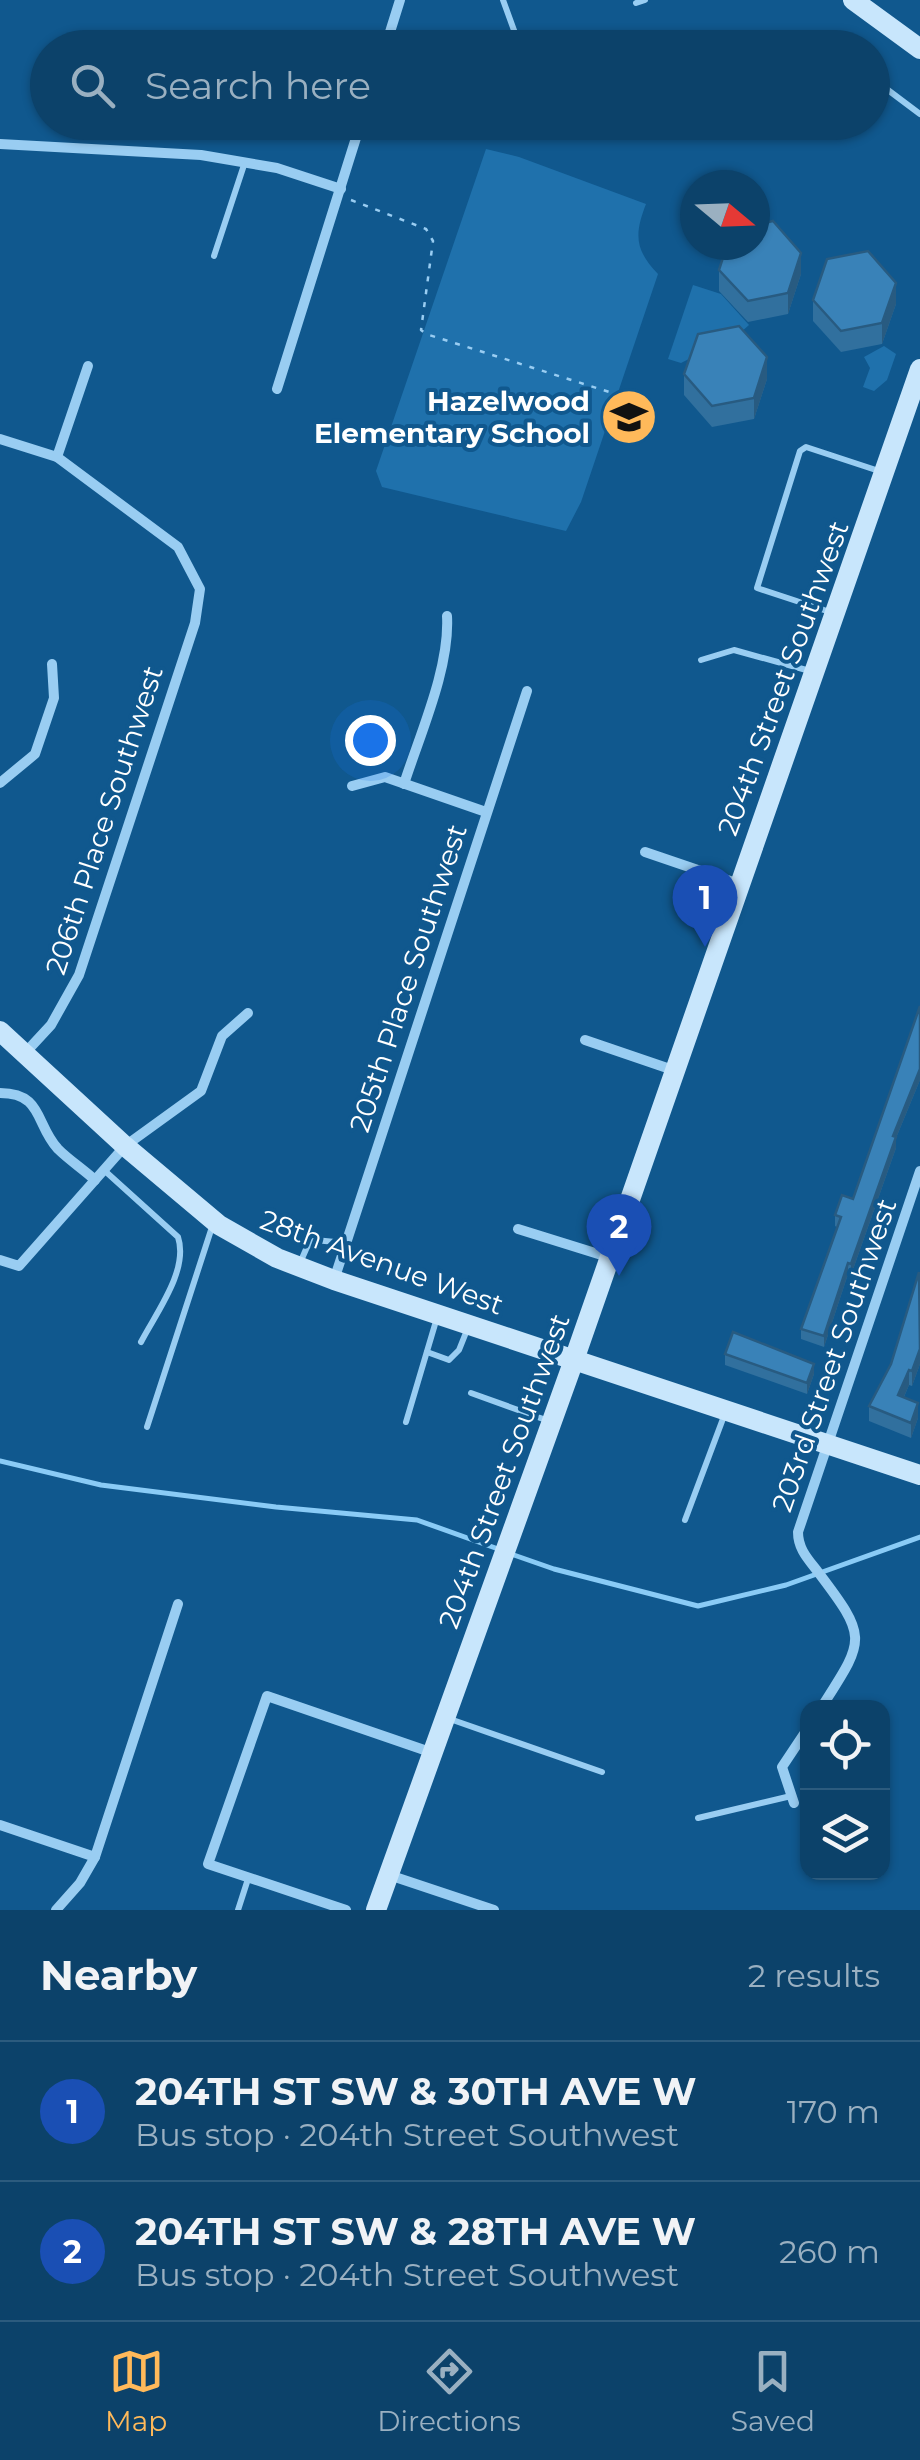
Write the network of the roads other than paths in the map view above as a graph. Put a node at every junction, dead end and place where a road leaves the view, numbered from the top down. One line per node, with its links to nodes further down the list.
1 (400, 0): 6 (street)
2 (503, 0): 7 (lane)
3 (645, 0): 5 (lane)
4 (852, 0): 8 (street)
5 (636, 2)
6 (391, 30)
7 (514, 30)
8 (920, 49)
9 (890, 92): 10 (lane)
10 (920, 114)
11 (355, 140): 14 (street)
12 (0, 144): 13 (street)
13 (245, 161): 14 (street); 15 (lane)
14 (340, 188): 18 (street)
15 (214, 256)
16 (88, 366): 20 (street)
17 (920, 369): 21 (street, 204th Street Southwest)
18 (277, 389)
19 (0, 439): 20 (street)
20 (57, 456): 37 (street, 206th Place Southwest)
21 (885, 473): 22 (street, 204th Street Southwest); 22 (lane)
22 (836, 614): 26 (street, 204th Street Southwest)
23 (446, 616): 29 (street)
24 (700, 660): 26 (lane)
25 (52, 664): 28 (street)
26 (816, 672): 33 (street, 204th Street Southwest)
27 (527, 691): 31 (street, 205th Place Southwest)
28 (0, 784)
29 (404, 784): 30 (street); 31 (street)
30 (352, 786)
31 (486, 812): 46 (street, 205th Place Southwest)
32 (645, 852): 33 (street)
33 (739, 884): 38 (street, 204th Street Southwest)
34 (248, 1012): 40 (street)
35 (0, 1031): 37 (street, 28th Avenue West)
36 (585, 1040): 38 (street)
37 (26, 1052): 40 (street, 28th Avenue West)
38 (673, 1070): 47 (street, 204th Street Southwest)
39 (0, 1093): 43 (street)
40 (125, 1146): 41 (street); 44 (street, 28th Avenue West)
41 (104, 1170): 43 (street); 53 (lane)
42 (920, 1170): 61 (street, 203rd Street Southwest)
43 (95, 1180): 48 (street)
44 (214, 1221): 49 (street, 28th Avenue West); 60 (lane)
45 (518, 1229): 47 (street)
46 (345, 1243): 49 (lane); 50 (street, 205th Place Southwest)
47 (608, 1257): 55 (street, 204th Street Southwest)
48 (0, 1260)
49 (299, 1266): 50 (street, 28th Avenue West)
50 (334, 1280): 51 (street, 28th Avenue West)
51 (438, 1314): 52 (street, 28th Avenue West); 54 (lane)
52 (470, 1325): 54 (lane); 55 (street, 28th Avenue West)
53 (140, 1342)
54 (427, 1352): 58 (lane)
55 (574, 1360): 57 (street, 28th Avenue West); 59 (street, 204th Street Southwest)
56 (471, 1393): 59 (lane)
57 (726, 1410): 61 (street, 28th Avenue West); 63 (lane)
58 (406, 1422)
59 (552, 1422): 66 (street, 204th Street Southwest)
60 (147, 1427)
61 (826, 1442): 62 (street, 28th Avenue West); 65 (street, 203rd Street Southwest)
62 (920, 1475)
63 (684, 1520)
64 (178, 1604): 73 (street)
65 (825, 1700)
66 (446, 1718): 68 (street, 204th Street Southwest); 69 (lane)
67 (800, 1740): 70 (street)
68 (433, 1753): 74 (street, 204th Street Southwest); 75 (street)
69 (602, 1772)
70 (793, 1799): 71 (lane)
71 (698, 1818)
72 (0, 1825): 73 (street)
73 (95, 1857): 76 (street)
74 (389, 1874): 79 (street, 204th Street Southwest); 80 (street)
75 (249, 1877): 77 (lane); 78 (street)
76 (56, 1910)
77 (238, 1910)
78 (346, 1910)
79 (376, 1910)
80 (494, 1910)

